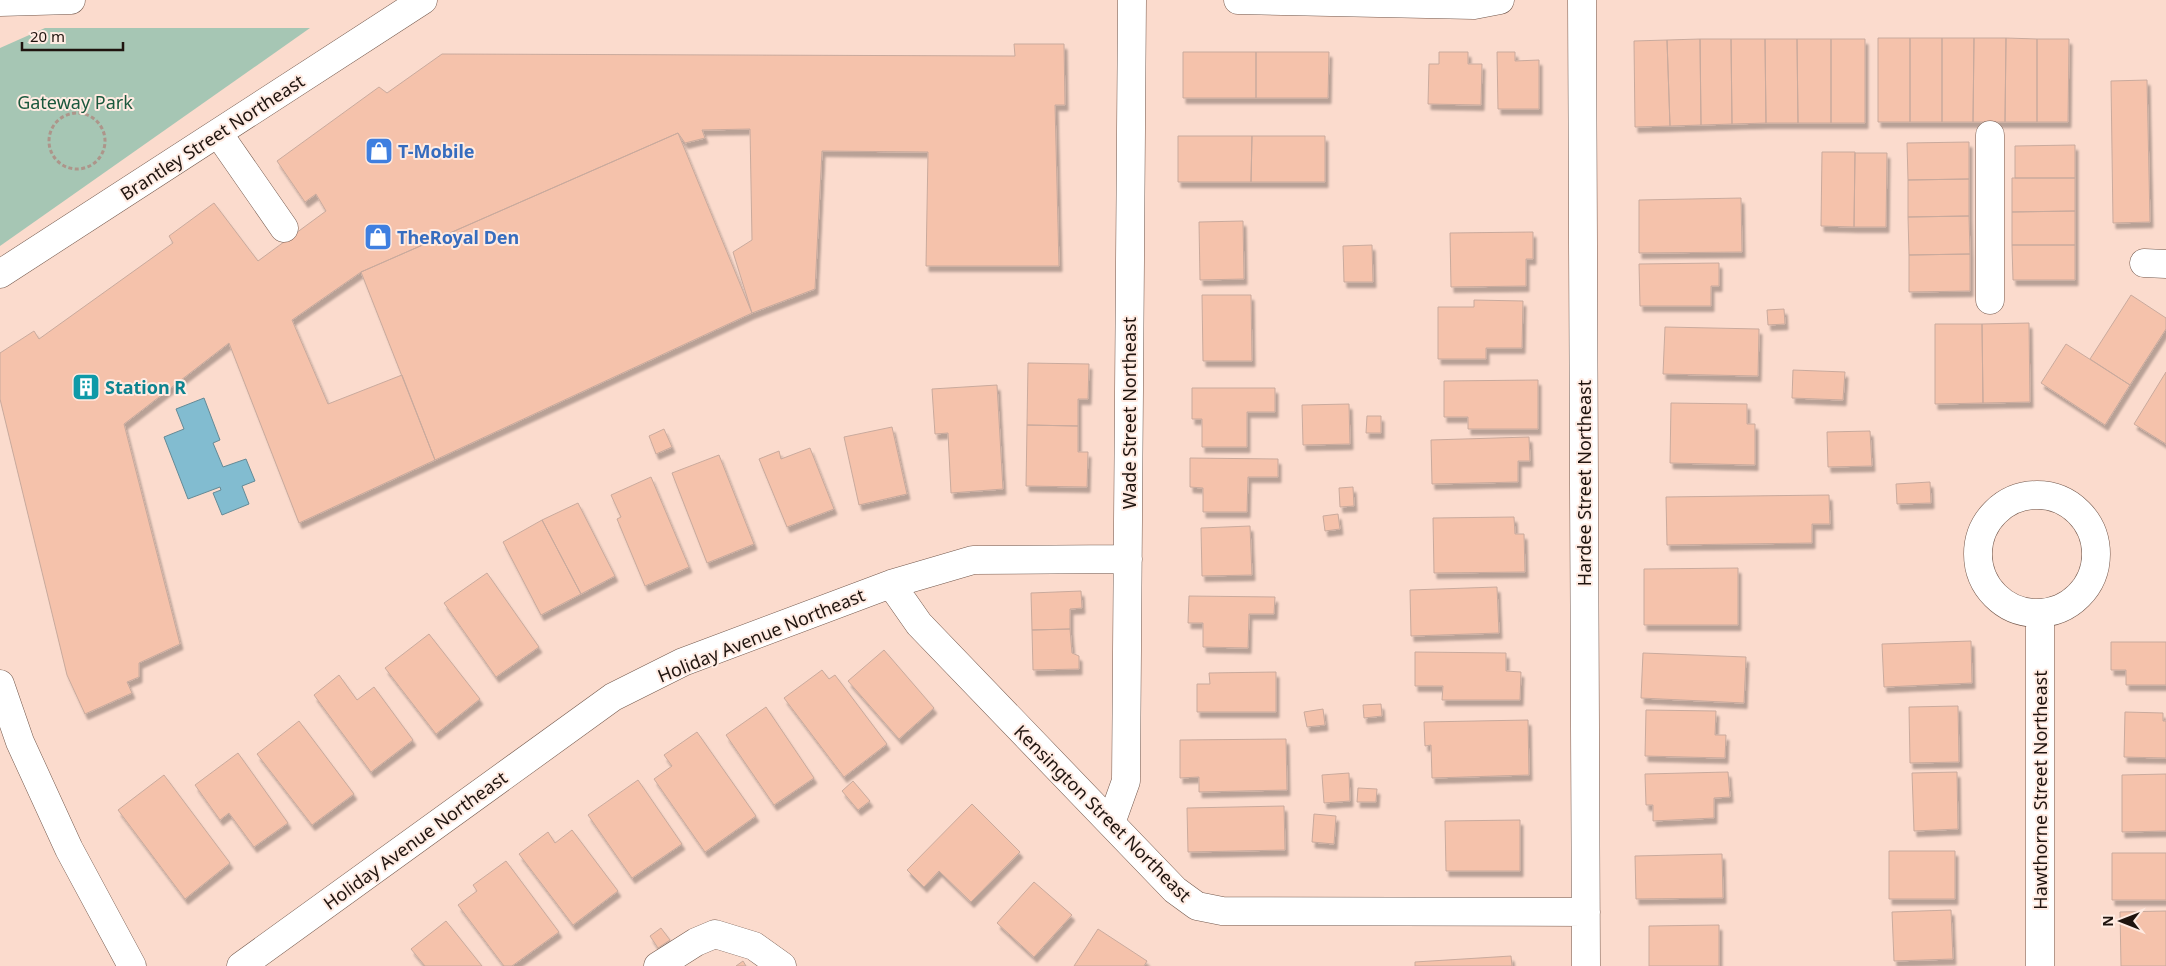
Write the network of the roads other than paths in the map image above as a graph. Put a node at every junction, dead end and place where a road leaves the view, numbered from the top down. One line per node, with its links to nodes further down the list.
1 (71, 0): 7 (main road)
2 (424, 0): 8 (main road, Brantley Street Northeast)
3 (1132, 0): 13 (main road, Wade Street Northeast)
4 (1238, 0): 5 (main road)
5 (1500, 0)
6 (1582, 0): 18 (main road, Hardee Street Northeast)
7 (6, 6)
8 (218, 133): 10 (main road); 11 (main road, Brantley Street Northeast)
9 (1990, 135): 12 (main road)
10 (284, 228)
11 (0, 274)
12 (1990, 300)
13 (1128, 559): 14 (main road, Holiday Avenue Northeast); 17 (main road, Wade Street Northeast)
14 (891, 584): 17 (main road, Kensington Street Northeast); 20 (main road, Holiday Avenue Northeast)
15 (2040, 614): 15 (main road); 24 (main road, Hawthorne Street Northeast)
16 (0, 684): 19 (main road)
17 (1111, 823): 18 (main road, Kensington Street Northeast)
18 (1586, 912): 23 (main road, Hardee Street Northeast)
19 (132, 966)
20 (241, 966)
21 (658, 966): 22 (main road)
22 (782, 966)
23 (1586, 966)
24 (2040, 966)

